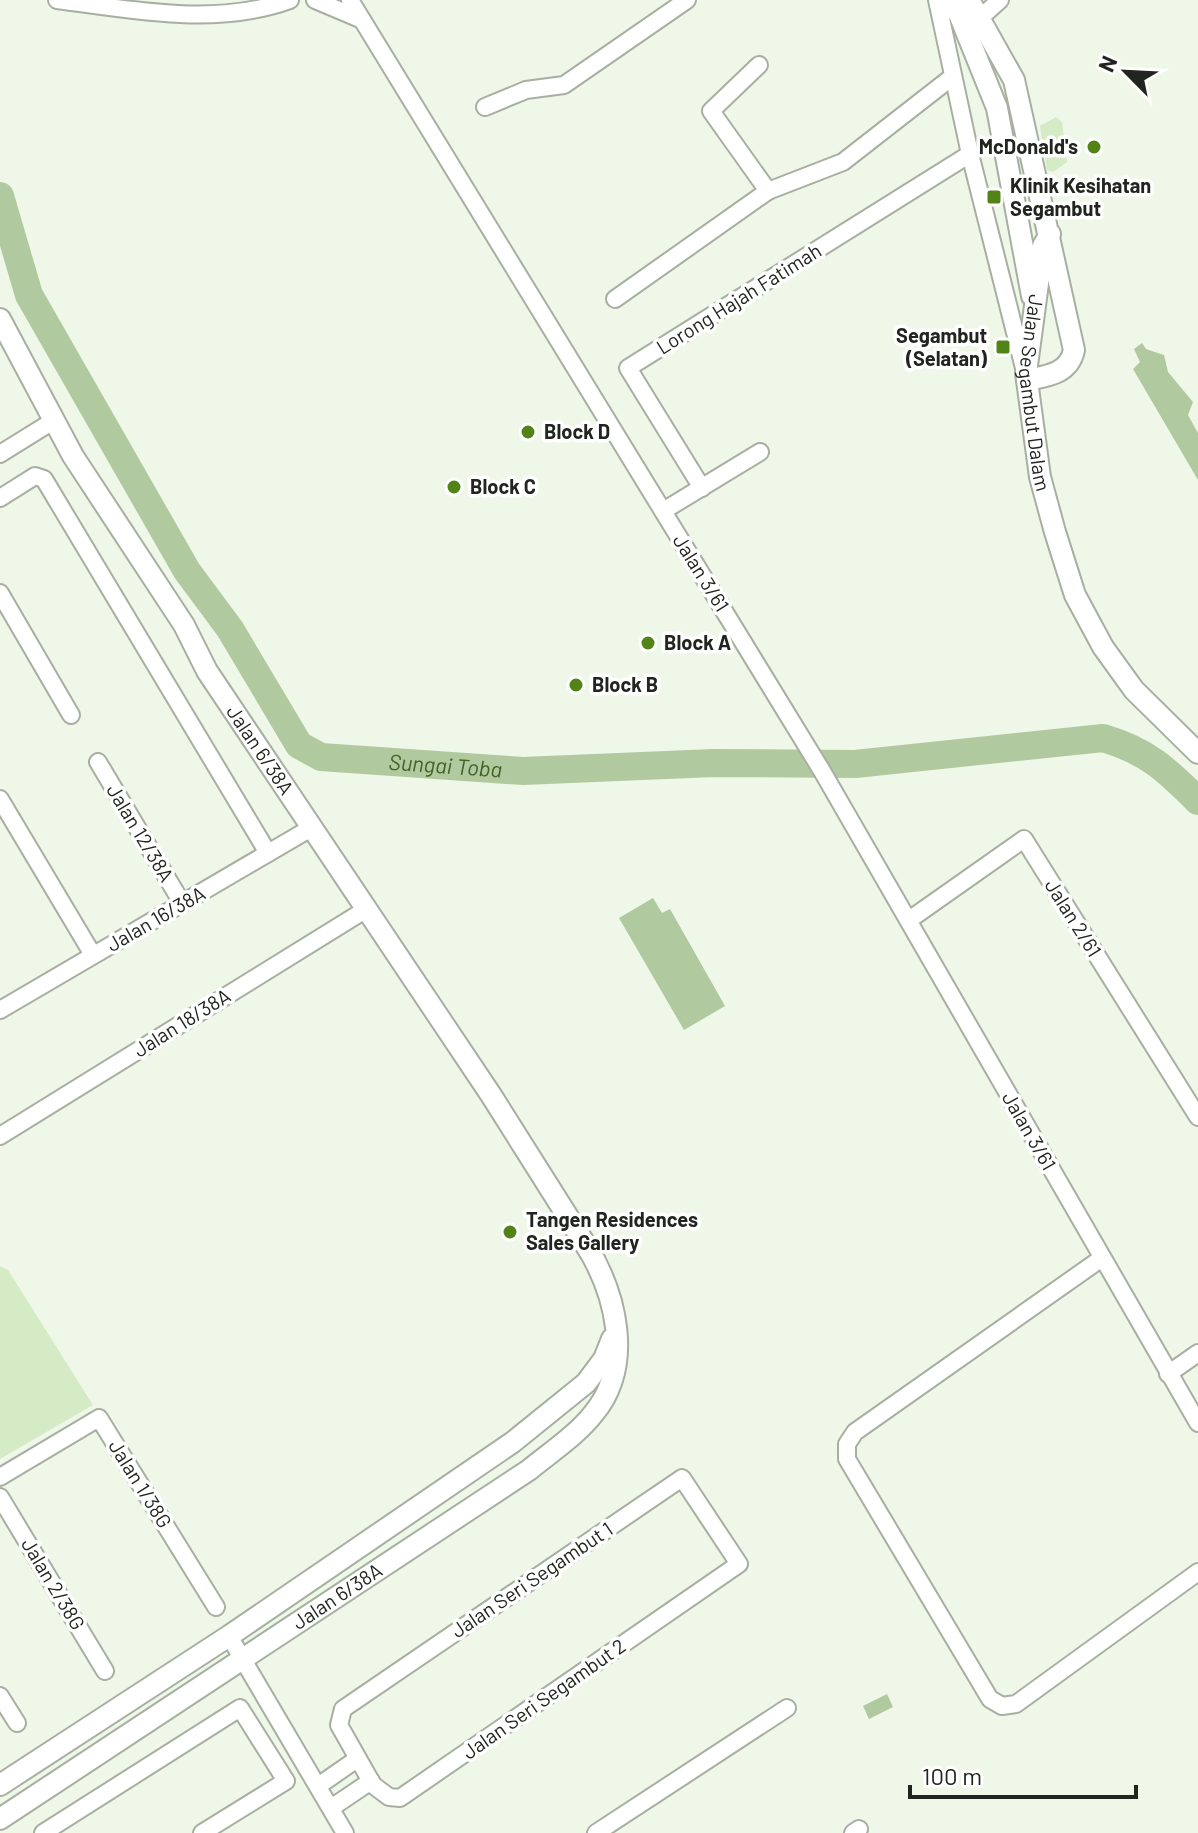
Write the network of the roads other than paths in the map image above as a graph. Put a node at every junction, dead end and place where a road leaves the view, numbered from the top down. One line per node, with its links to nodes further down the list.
1 (57, 0): 2 (street)
2 (290, 0)
3 (315, 0): 10 (street)
4 (350, 0): 10 (street, Jalan 3/61)
5 (687, 0): 13 (street)
6 (937, 0): 12 (street)
7 (947, 0): 18 (street, Jalan Segambut Dalam)
8 (1000, 0): 9 (street)
9 (975, 8): 16 (street, Jalan Segambut Dalam)
10 (360, 19): 26 (street, Jalan 3/61)
11 (759, 65): 15 (street)
12 (952, 77): 14 (street); 15 (street)
13 (485, 107)
14 (970, 154): 20 (street); 24 (street, Lorong Hajah Fatimah)
15 (768, 191): 17 (street)
16 (1050, 234): 18 (street, Jalan Segambut Dalam); 20 (street)
17 (615, 299)
18 (1035, 308): 20 (street, Jalan Segambut Dalam)
19 (0, 319): 21 (street, Jalan 6/38A)
20 (1026, 377): 29 (street, Jalan Segambut Dalam)
21 (53, 421): 23 (street); 32 (street, Jalan 6/38A)
22 (760, 452): 24 (street)
23 (0, 454)
24 (702, 488): 26 (street)
25 (0, 498): 33 (street)
26 (663, 511): 36 (street, Jalan 3/61)
27 (0, 593): 28 (street)
28 (71, 715)
29 (1198, 753)
30 (98, 762): 34 (street, Jalan 12/38A)
31 (0, 799): 37 (street)
32 (311, 828): 33 (street, Jalan 16/38A); 35 (street, Jalan 6/38A)
33 (268, 853): 34 (street, Jalan 16/38A)
34 (182, 903): 37 (street, Jalan 16/38A)
35 (365, 910): 40 (street, Jalan 18/38A); 42 (street, Jalan 6/38A)
36 (909, 920): 39 (street, Jalan 2/61); 41 (street, Jalan 3/61)
37 (93, 955): 38 (street, Jalan 16/38A)
38 (0, 1010)
39 (1198, 1117)
40 (0, 1136)
41 (1102, 1258): 44 (street, Jalan 3/61); 51 (street)
42 (616, 1332): 45 (street, Jalan 6/38A); 47 (street, Jalan 6/38A)
43 (1198, 1353): 44 (street)
44 (1168, 1374): 46 (street, Jalan 3/61)
45 (559, 1408): 47 (street); 53 (street, Jalan 6/38A)
46 (1198, 1423)
47 (572, 1434): 54 (street, Jalan 6/38A)
48 (0, 1477): 52 (street, Jalan 1/38G)
49 (0, 1497): 55 (street, Jalan 2/38G)
50 (739, 1564): 59 (street, Jalan Seri Segambut 1); 60 (street, Jalan Seri Segambut 2)
51 (1198, 1572)
52 (216, 1607)
53 (229, 1636): 54 (street); 61 (street, Jalan 6/38A)
54 (244, 1660): 62 (street); 64 (street, Jalan 6/38A)
55 (105, 1671)
56 (0, 1696): 58 (street)
57 (787, 1708): 68 (street)
58 (17, 1723)
59 (357, 1759): 60 (street); 62 (street)
60 (371, 1781): 63 (street)
61 (0, 1785)
62 (318, 1786): 63 (street)
63 (331, 1808): 67 (street)
64 (0, 1819)
65 (43, 1833): 66 (street)
66 (202, 1833)
67 (345, 1833)
68 (596, 1833)

